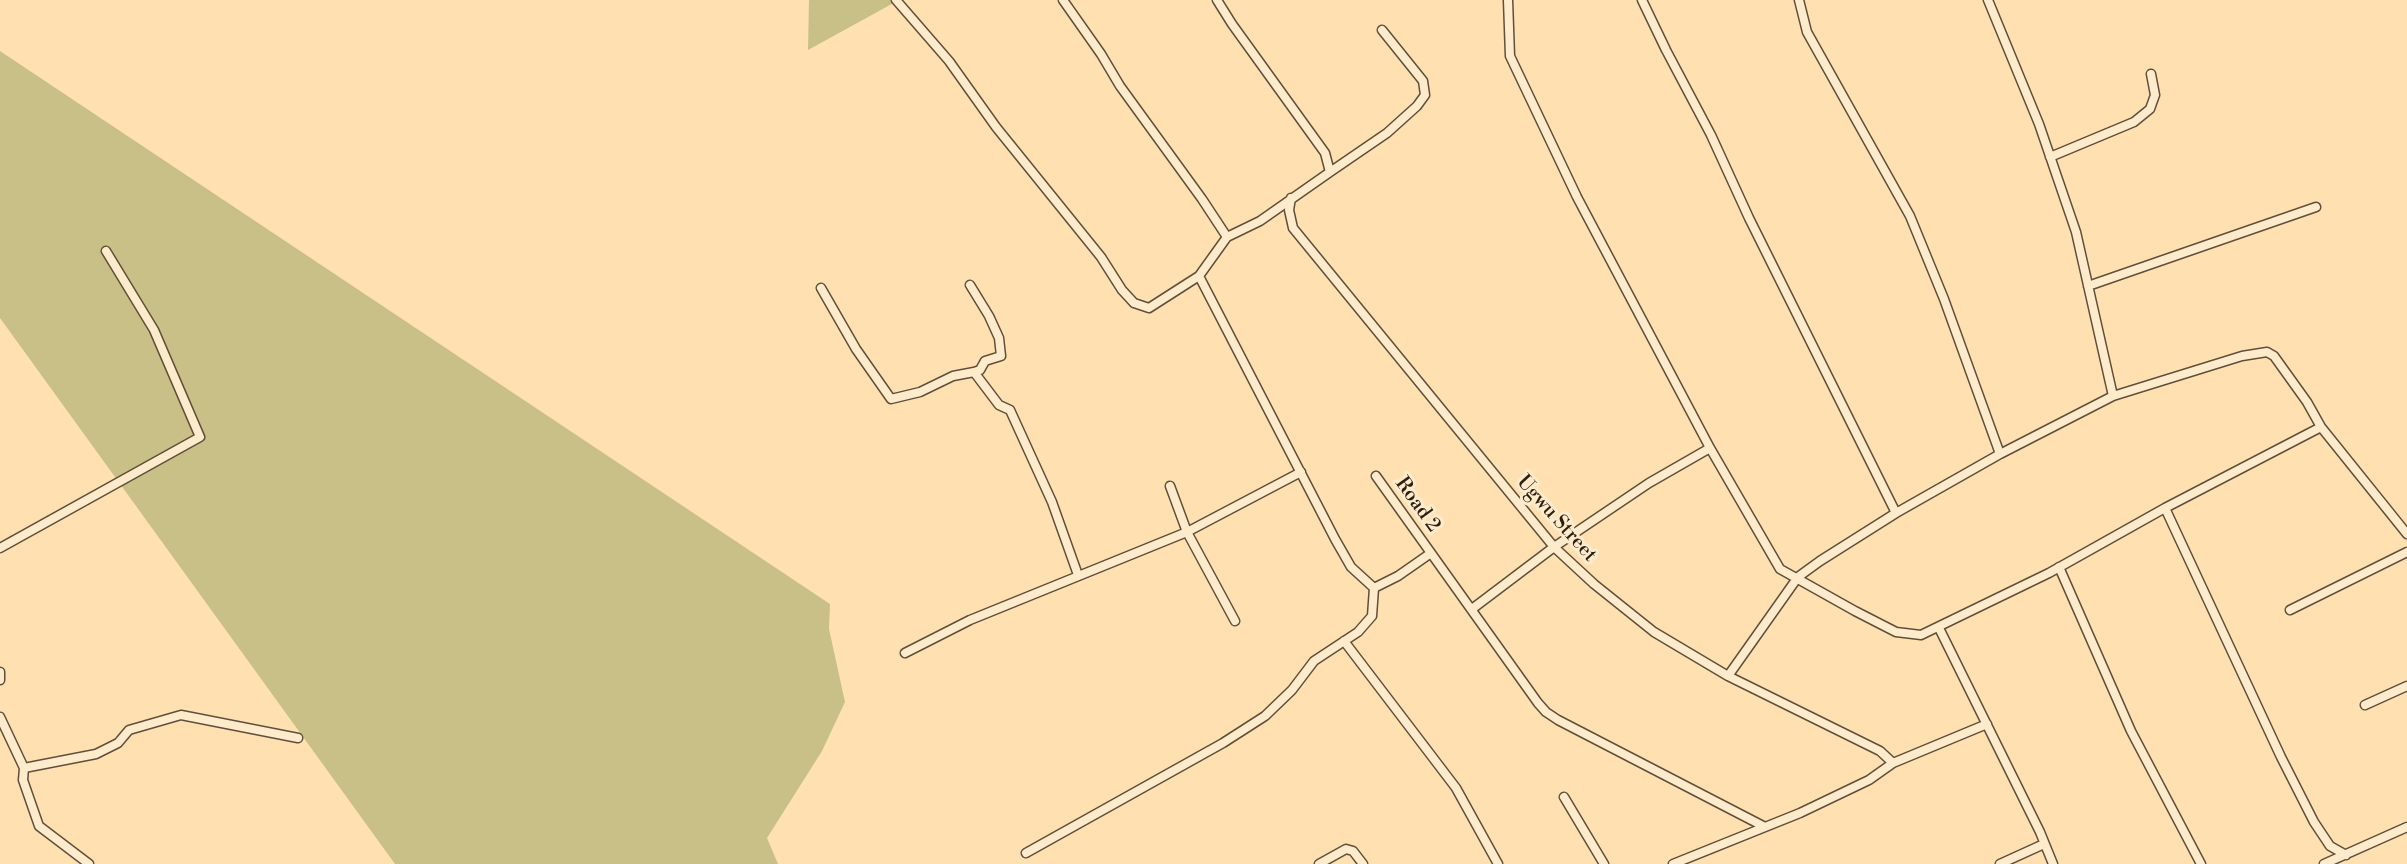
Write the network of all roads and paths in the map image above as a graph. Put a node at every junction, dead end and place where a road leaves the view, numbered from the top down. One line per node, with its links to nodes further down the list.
1 (896, 0): 16 (street)
2 (1063, 0): 14 (street)
3 (1217, 0): 11 (street)
4 (1508, 0): 23 (street)
5 (1642, 0): 29 (street)
6 (1799, 0): 24 (street)
7 (1988, 0): 10 (street)
8 (1382, 30): 11 (street)
9 (2151, 74): 10 (street)
10 (2050, 157): 18 (street)
11 (1330, 172): 12 (street)
12 (1291, 198): 14 (street); 32 (street, Ugwu Street)
13 (2316, 207): 18 (street)
14 (1227, 237): 16 (street)
15 (106, 251): 33 (street)
16 (1199, 276): 25 (street)
17 (970, 285): 20 (street)
18 (2088, 286): 21 (street)
19 (821, 288): 20 (street)
20 (974, 372): 37 (street)
21 (2113, 396): 22 (street); 24 (street)
22 (2321, 427): 28 (street); 31 (street)
23 (1710, 448): 32 (street); 38 (street)
24 (2000, 454): 29 (street)
25 (1301, 472): 30 (street); 39 (street)
26 (1376, 476): 35 (street, Road 2)
27 (1170, 486): 30 (street)
28 (2165, 508): 36 (street); 61 (street)
29 (1896, 513): 38 (street)
30 (1187, 532): 37 (street); 42 (street)
31 (2407, 534)
32 (1554, 547): 40 (street); 47 (street, Ugwu Street)
33 (0, 548)
34 (2407, 552): 41 (street)
35 (1431, 553): 39 (street); 40 (street, Road 2)
36 (2059, 567): 43 (street); 70 (street)
37 (1078, 575): 45 (street)
38 (1798, 577): 43 (street); 47 (street)
39 (1374, 588): 44 (street)
40 (1472, 609): 57 (street, Road 2)
41 (2290, 610)
42 (1235, 621)
43 (1939, 628): 52 (street)
44 (1344, 641): 60 (street); 65 (street)
45 (905, 653)
46 (0, 672): 48 (street)
47 (1728, 676): 54 (street, Ugwu Street)
48 (0, 680)
49 (2407, 686): 50 (street)
50 (2365, 705)
51 (0, 717): 55 (street)
52 (1987, 724): 54 (street); 59 (street)
53 (298, 738): 55 (street)
54 (1893, 763): 57 (street)
55 (24, 768): 62 (street)
56 (1563, 797): 66 (street)
57 (1765, 827): 67 (street)
58 (2407, 827): 61 (street)
59 (2044, 844): 68 (street); 69 (street)
60 (1026, 853)
61 (2346, 855): 71 (street)
62 (89, 864)
63 (1319, 864): 64 (street)
64 (1363, 864)
65 (1498, 864)
66 (1604, 864)
67 (1673, 864)
68 (2000, 864)
69 (2053, 864)
70 (2201, 864)
71 (2324, 864)

